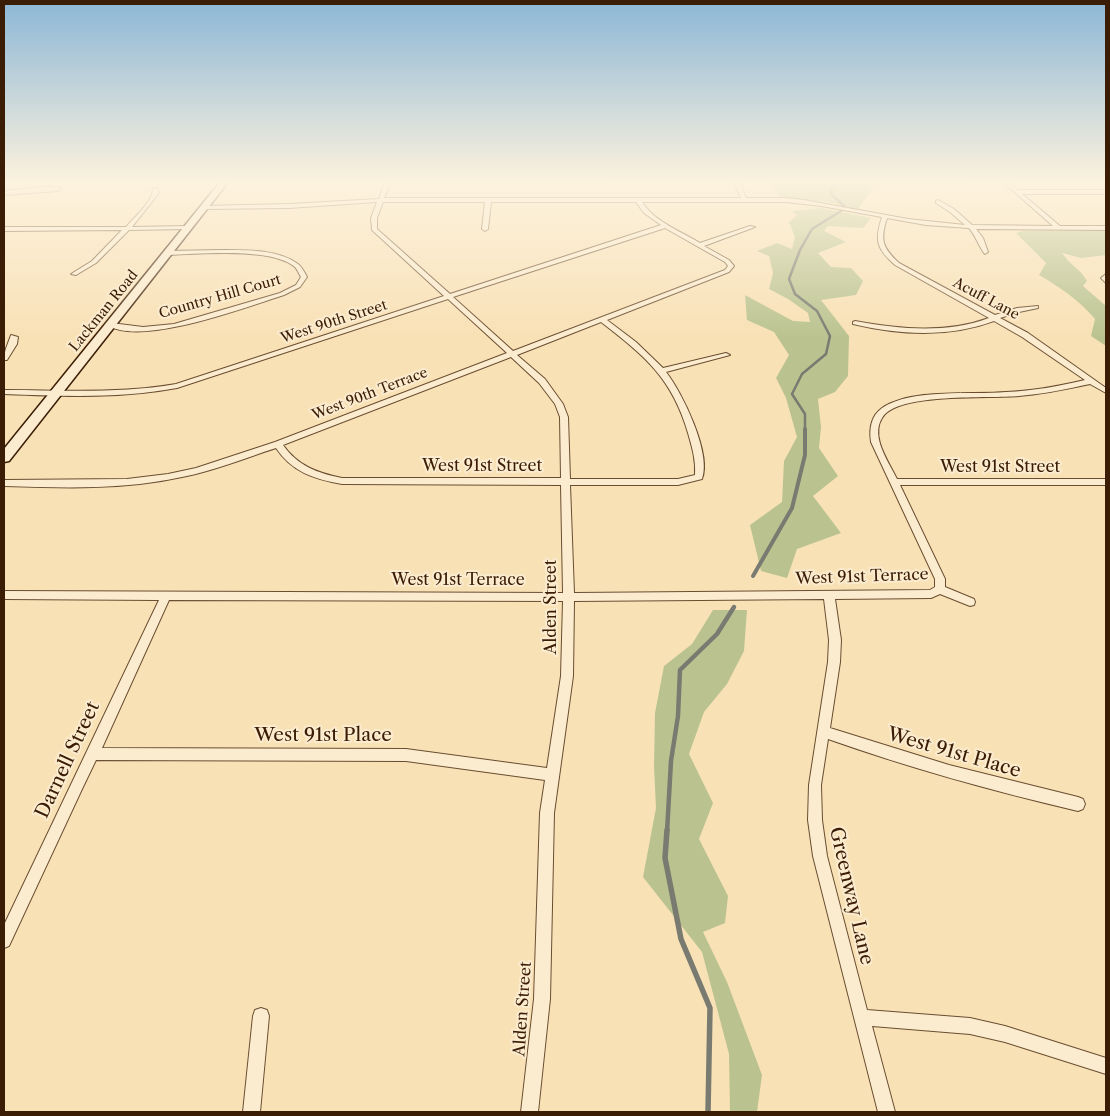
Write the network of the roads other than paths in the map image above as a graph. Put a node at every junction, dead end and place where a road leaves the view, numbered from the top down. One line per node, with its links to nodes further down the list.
1 (121, 233): 12 (street)
2 (183, 233): 11 (main road, Lackman Road)
3 (378, 233): 15 (street, Alden Street)
4 (643, 233): 15 (street, West 90th Street)
5 (677, 233): 9 (street)
6 (734, 233): 9 (street)
7 (880, 233): 17 (street, Acuff Lane)
8 (975, 233): 10 (street)
9 (700, 245): 18 (street, West 90th Terrace)
10 (985, 252)
11 (168, 253): 20 (main road, Lackman Road); 20 (street, Country Hill Court)
12 (74, 274)
13 (1106, 276): 14 (street)
14 (1106, 280)
15 (449, 297): 22 (street, Alden Street); 29 (street, West 90th Street)
16 (1036, 307): 17 (street)
17 (994, 318): 19 (street); 26 (street, Acuff Lane)
18 (601, 319): 22 (street, West 90th Terrace); 25 (street)
19 (855, 323)
20 (111, 325): 29 (main road, Lackman Road)
21 (14, 338): 24 (street)
22 (511, 353): 30 (street, West 90th Terrace); 32 (street, Alden Street)
23 (726, 355): 25 (street)
24 (4, 358)
25 (662, 370): 32 (street, West 91st Street)
26 (1093, 381): 27 (street, Acuff Lane); 33 (street)
27 (1106, 391)
28 (4, 392): 29 (street, West 90th Street)
29 (55, 394): 31 (main road, Lackman Road)
30 (278, 444): 32 (street, West 91st Street); 35 (street, West 90th Terrace)
31 (4, 458)
32 (566, 481): 40 (street, Alden Street)
33 (893, 482): 34 (street, West 91st Street); 36 (street)
34 (1106, 482)
35 (4, 483)
36 (940, 589): 38 (street, West 91st Terrace); 41 (street)
37 (4, 595): 39 (street, West 91st Terrace)
38 (828, 595): 40 (street, West 91st Terrace); 42 (street, Greenway Lane)
39 (166, 596): 40 (street, West 91st Terrace); 43 (street, Darnell Street)
40 (568, 597): 44 (street, Alden Street)
41 (970, 602)
42 (823, 730): 45 (street, West 91st Place); 48 (street, Greenway Lane)
43 (94, 754): 44 (street, West 91st Place); 46 (street, Darnell Street)
44 (552, 775): 51 (street, Alden Street)
45 (1078, 804)
46 (4, 940)
47 (261, 1016): 50 (street)
48 (861, 1017): 49 (street); 52 (street, Greenway Lane)
49 (1106, 1066)
50 (252, 1112)
51 (530, 1112)
52 (886, 1112)

